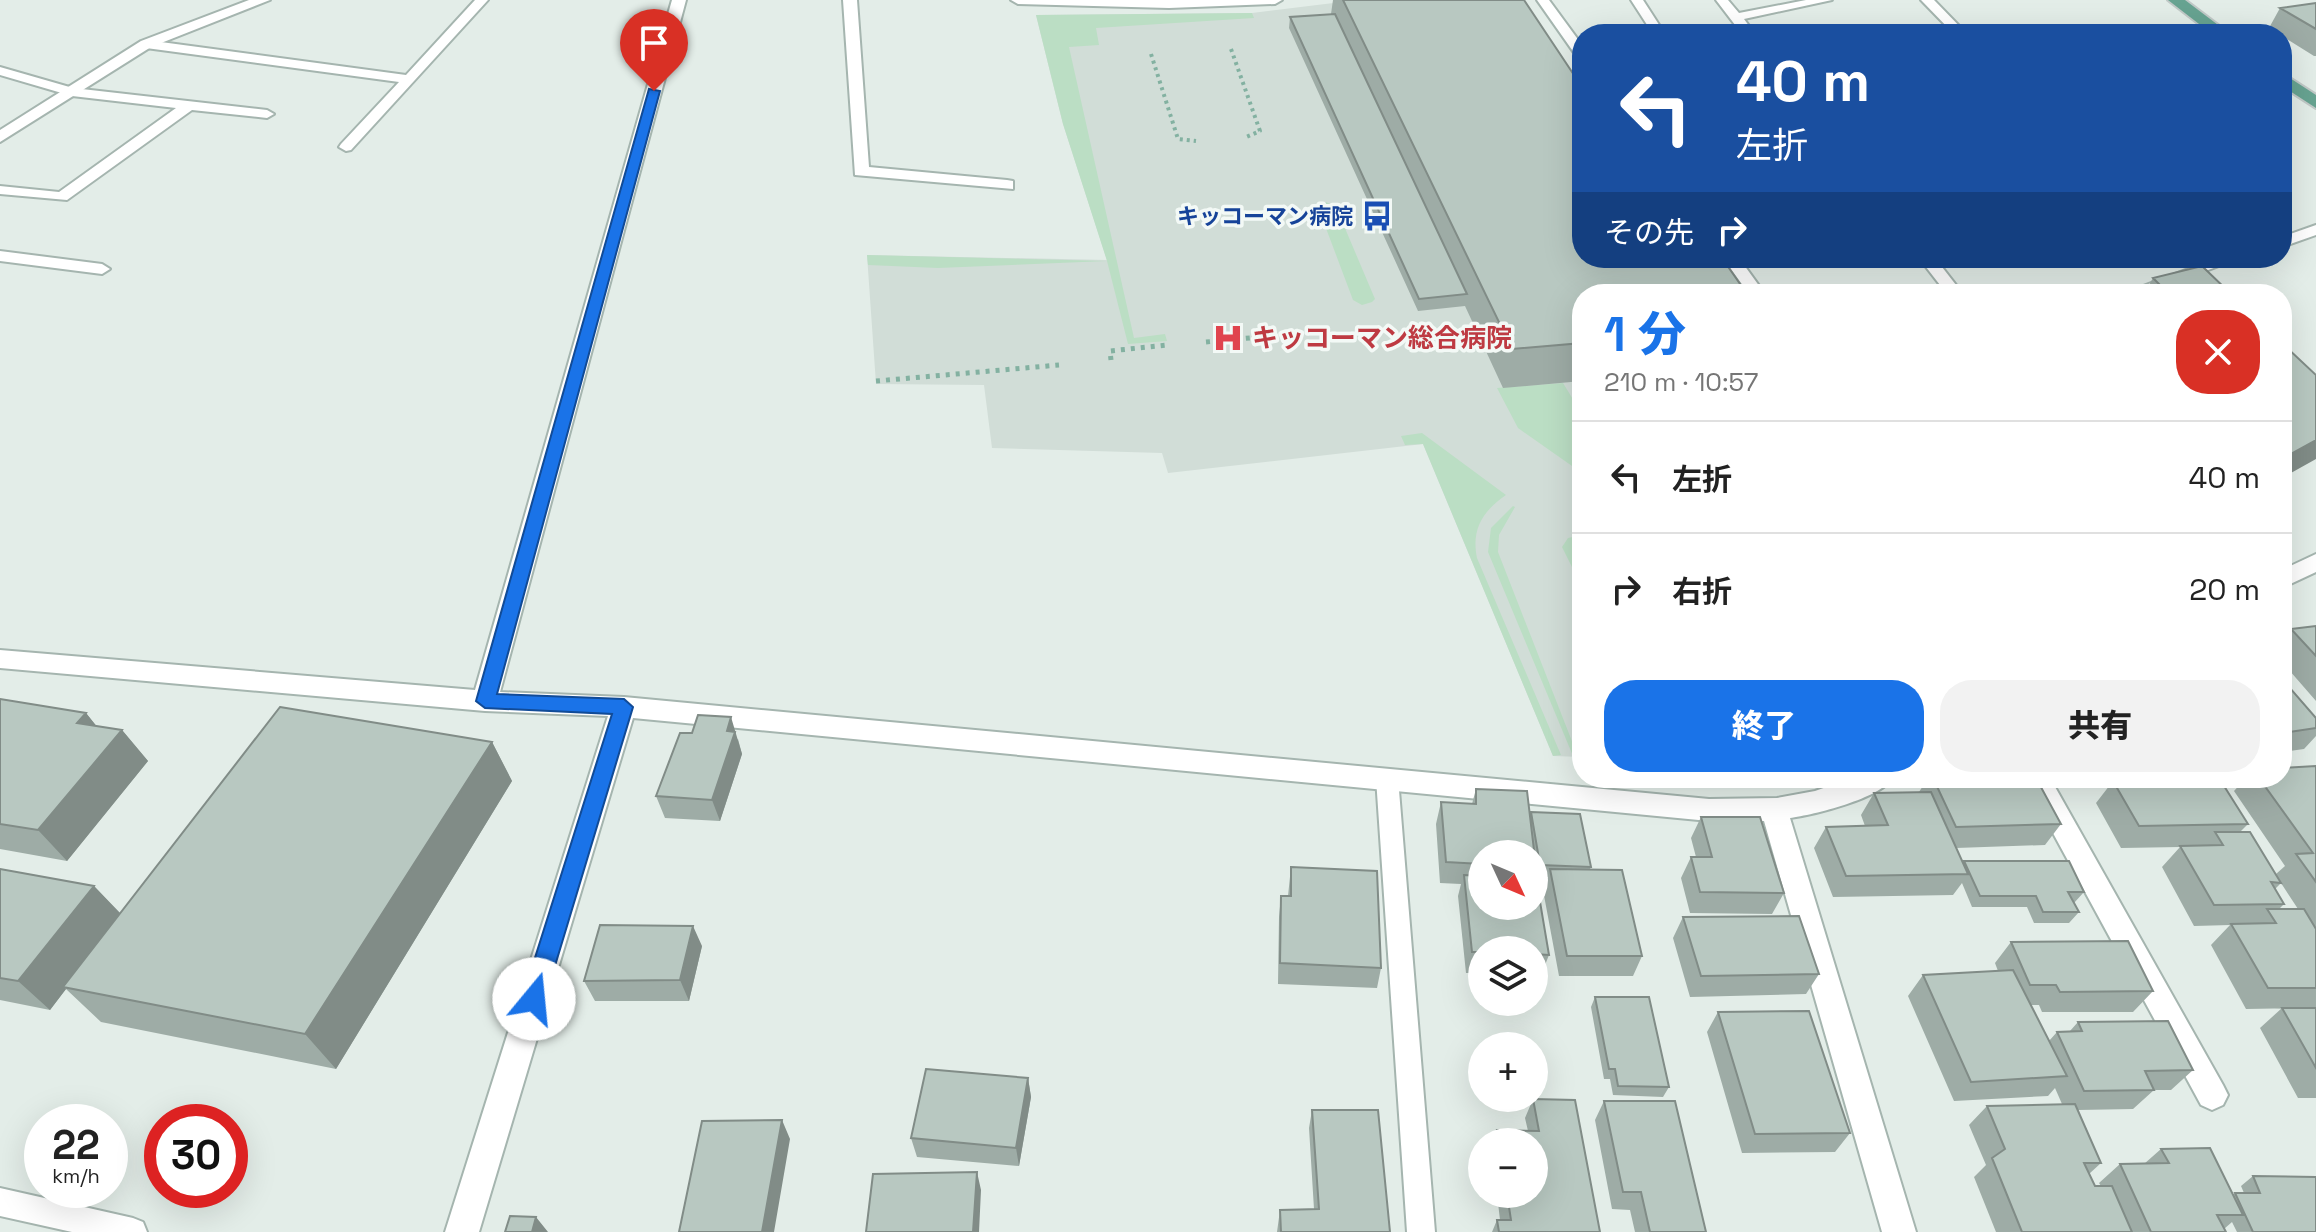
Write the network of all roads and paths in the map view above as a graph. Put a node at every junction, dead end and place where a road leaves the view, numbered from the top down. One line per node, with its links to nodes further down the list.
1 (263, 0): 19 (street)
2 (482, 0): 23 (lane)
3 (679, 0): 52 (street)
4 (850, 0): 33 (street)
5 (1018, 0): 6 (street)
6 (1275, 0)
7 (1543, 0): 18 (lane)
8 (1637, 0): 14 (lane)
9 (1722, 0): 13 (lane)
10 (1826, 0): 13 (lane)
11 (1927, 0): 16 (lane)
12 (2175, 0): 17 (main road)
13 (1736, 17): 15 (lane)
14 (1653, 24)
15 (1741, 24)
16 (1951, 24)
17 (2208, 24)
18 (1572, 40)
19 (146, 44): 23 (lane); 25 (street)
20 (1231, 49): 30 (path)
21 (1151, 54): 31 (path)
22 (0, 71): 25 (lane)
23 (409, 79): 32 (lane)
24 (2292, 85): 26 (main road)
25 (72, 92): 27 (lane); 29 (street)
26 (2316, 103)
27 (189, 105): 28 (lane); 34 (lane)
28 (267, 114)
29 (0, 137)
30 (1244, 138)
31 (1196, 141)
32 (346, 147)
33 (1007, 185)
34 (0, 190)
35 (2316, 230): 36 (lane)
36 (2292, 238)
37 (0, 256): 39 (lane)
38 (1935, 268): 41 (lane)
39 (102, 269)
40 (2188, 272): 42 (lane)
41 (1947, 284)
42 (2156, 284)
43 (1270, 336): 44 (path)
44 (1206, 342)
45 (1167, 345): 46 (path)
46 (1111, 360)
47 (1059, 365): 48 (path)
48 (876, 381)
49 (2316, 562): 50 (street)
50 (2292, 575)
51 (0, 659): 52 (street)
52 (485, 701): 53 (street)
53 (624, 707): 54 (street); 61 (street)
54 (1387, 778): 57 (street); 62 (lane)
55 (1857, 788): 57 (street)
56 (2042, 788): 58 (street)
57 (1775, 812): 63 (street)
58 (2212, 1095)
59 (0, 1202): 60 (lane)
60 (133, 1232)
61 (462, 1232)
62 (1421, 1232)
63 (1899, 1232)

